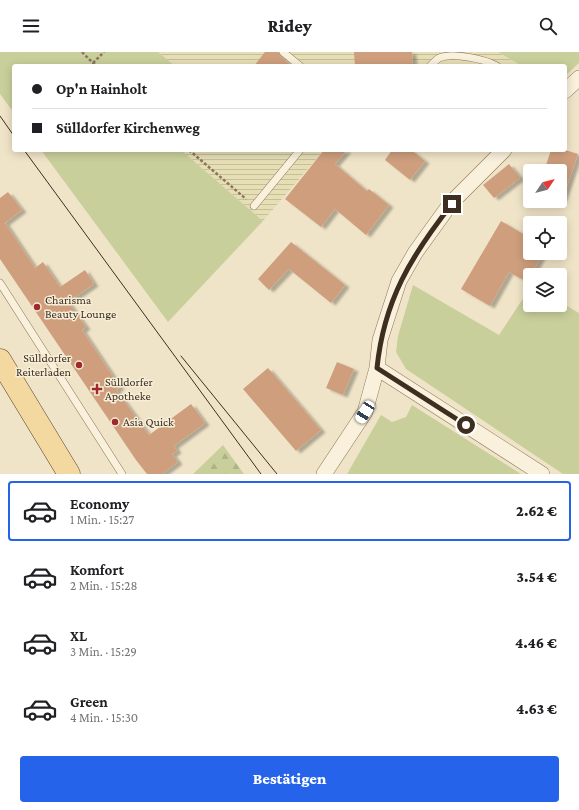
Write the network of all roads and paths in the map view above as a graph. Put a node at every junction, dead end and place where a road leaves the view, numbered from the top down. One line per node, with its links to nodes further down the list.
1 (82, 52): 4 (path)
2 (104, 52): 4 (path)
3 (283, 52): 5 (lane)
4 (93, 63)
5 (298, 64)
6 (432, 64): 7 (lane)
7 (493, 64)
8 (579, 78): 9 (street)
9 (567, 89)
10 (191, 152): 13 (path)
11 (298, 152): 13 (lane)
12 (502, 152): 16 (street)
13 (254, 206)
14 (0, 283): 18 (lane)
15 (0, 360): 17 (main road)
16 (377, 368): 19 (street); 20 (street)
17 (66, 472)
18 (122, 474)
19 (324, 474)
20 (542, 474)

